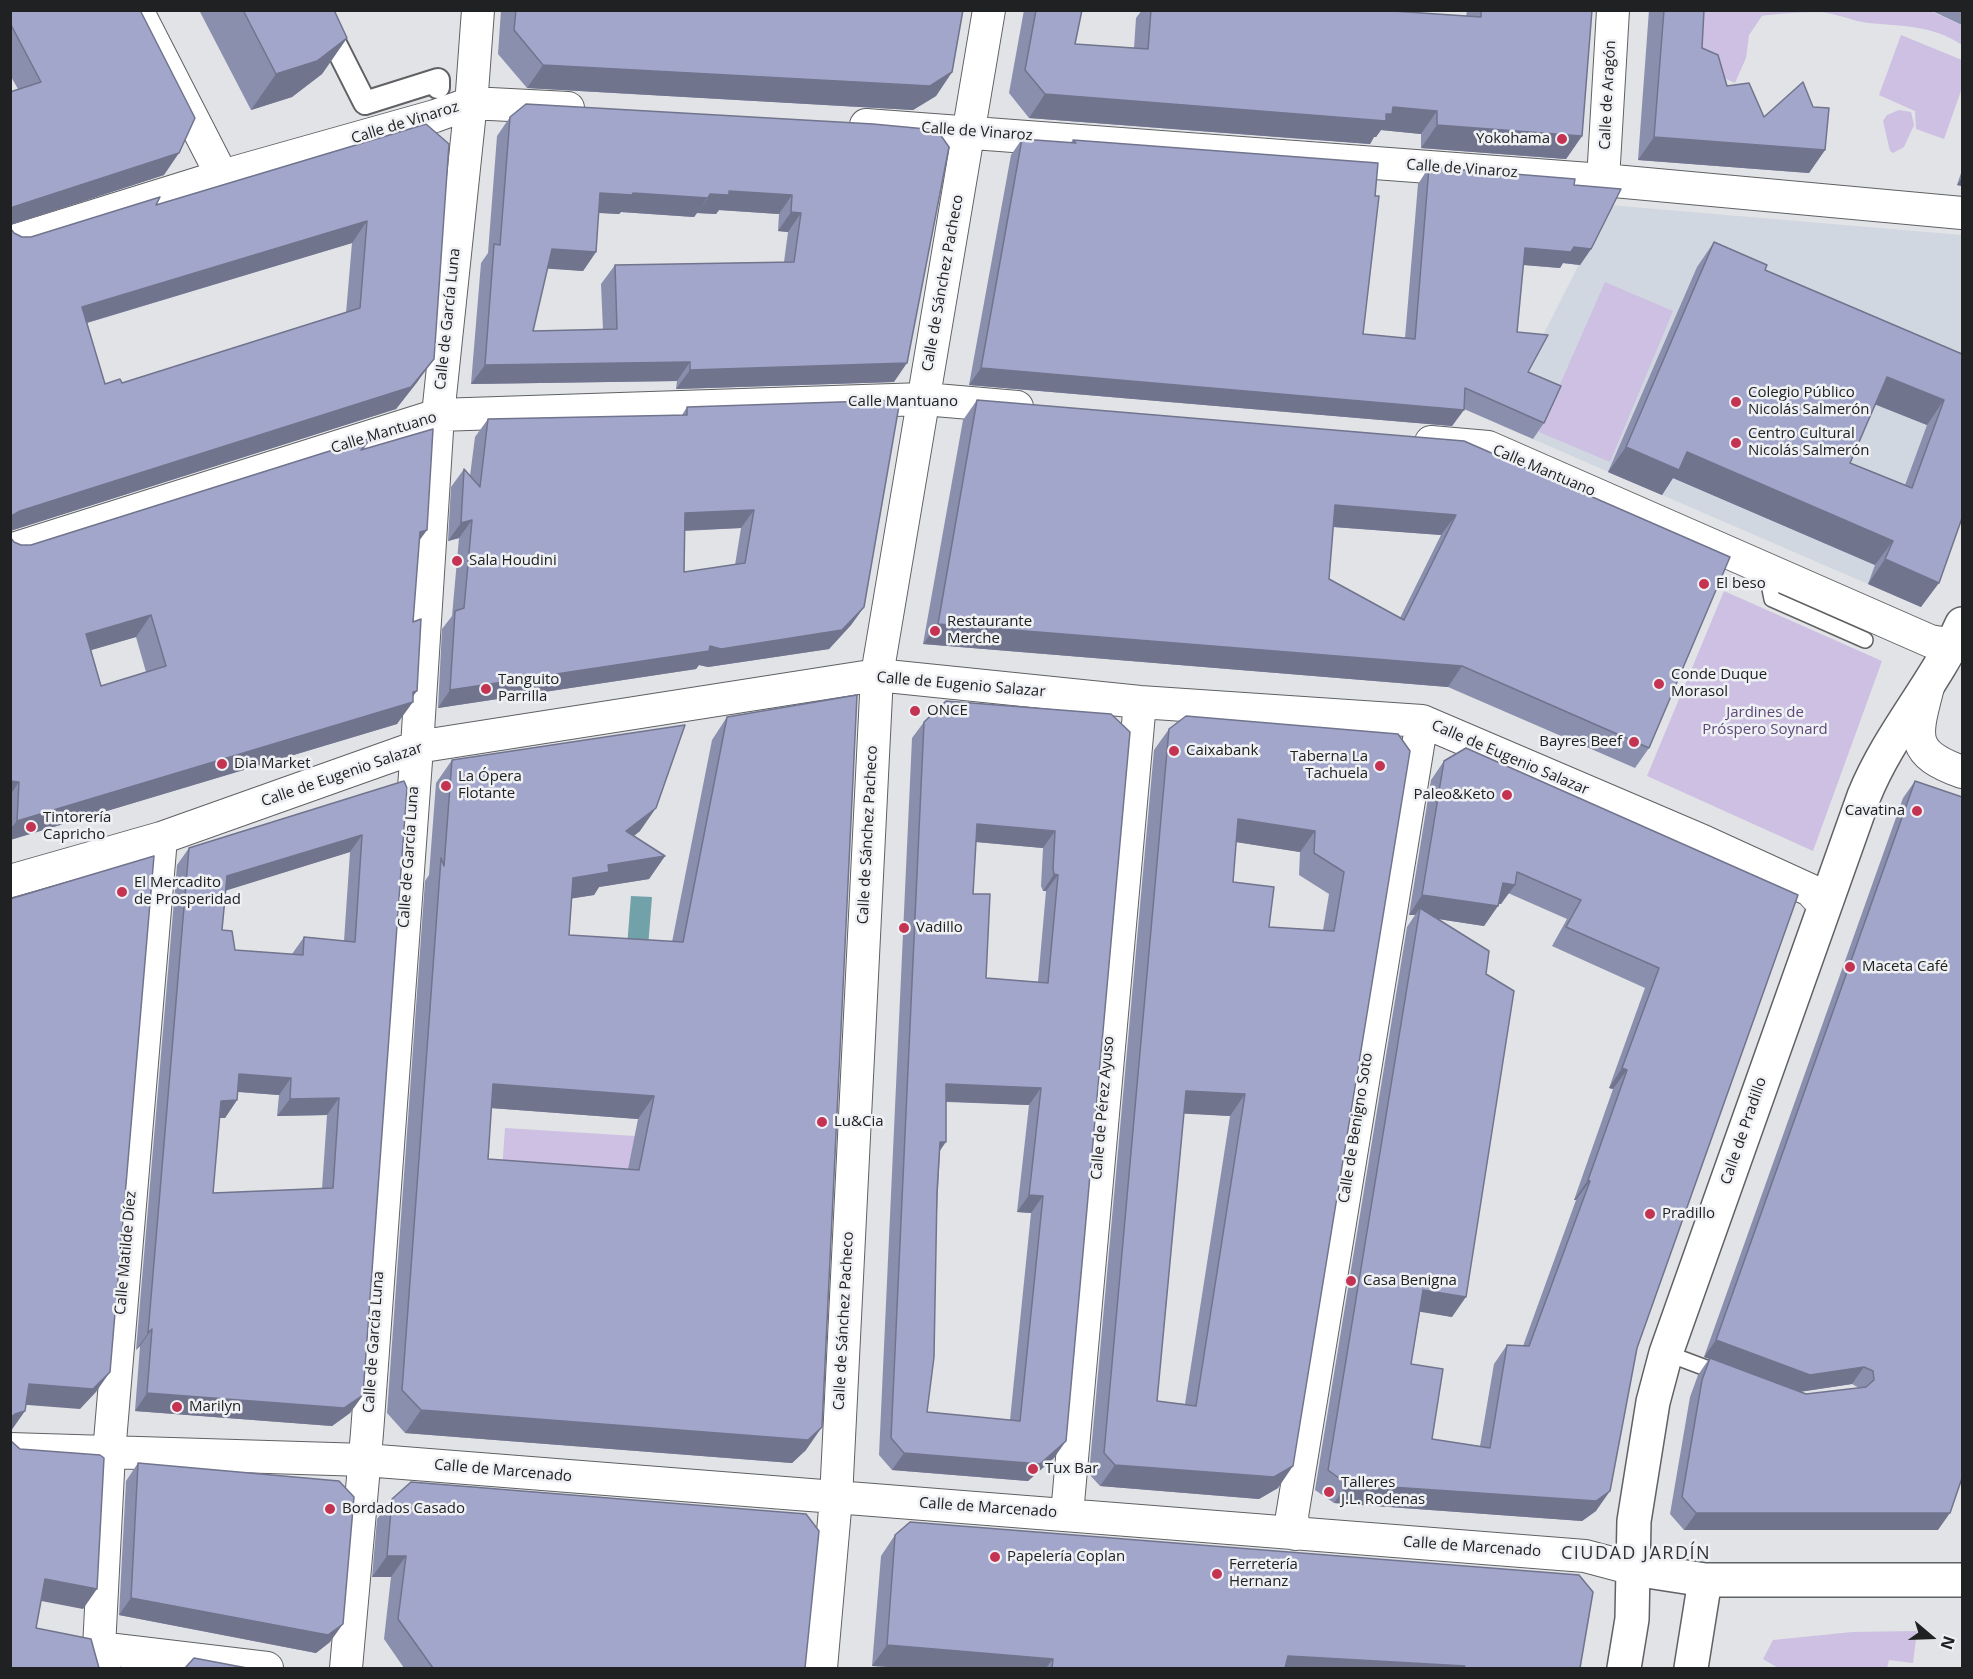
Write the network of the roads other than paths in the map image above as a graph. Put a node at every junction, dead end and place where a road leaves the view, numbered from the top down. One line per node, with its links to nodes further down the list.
1 (137, 10): 11 (street)
2 (318, 10): 6 (street)
3 (478, 10): 7 (street, Calle de García Luna)
4 (989, 10): 10 (street, Calle de Sánchez Pacheco)
5 (1613, 10): 12 (street, Calle de Aragón)
6 (438, 87)
7 (471, 103): 8 (street, Calle de Vinaroz); 11 (street, Calle de Vinaroz); 17 (street, Calle de García Luna)
8 (599, 110)
9 (838, 123): 10 (street, Calle de Vinaroz)
10 (969, 131): 12 (street, Calle de Vinaroz); 15 (street, Calle de Sánchez Pacheco)
11 (222, 176): 14 (street, Calle de Vinaroz)
12 (1603, 180): 13 (street, Calle de Vinaroz)
13 (1962, 213)
14 (10, 242)
15 (924, 399): 16 (street, Calle Mantuano); 17 (street, Calle Mantuano); 23 (street, Calle de Sánchez Pacheco)
16 (1041, 409)
17 (438, 415): 19 (street, Calle Mantuano); 27 (street, Calle de García Luna)
18 (1406, 440): 20 (street, Calle Mantuano)
19 (10, 550)
20 (1766, 568): 21 (street, Calle Mantuano); 22 (lane)
21 (1958, 634): 24 (street, Calle de Pradillo)
22 (1865, 640)
23 (876, 675): 25 (street, Calle de Eugenio Salazar); 27 (street, Calle de Eugenio Salazar); 37 (street, Calle de Sánchez Pacheco)
24 (1929, 683): 28 (street); 31 (street, Calle de Pradillo)
25 (1140, 702): 26 (street, Calle de Eugenio Salazar); 38 (street, Calle de Pérez Ayuso)
26 (1422, 721): 31 (street, Calle de Eugenio Salazar); 39 (street, Calle de Benigno Soto)
27 (417, 747): 29 (street, Calle de Eugenio Salazar); 36 (street, Calle de García Luna)
28 (1962, 772)
29 (161, 838): 30 (street, Calle de Eugenio Salazar); 35 (street, Calle Matilde Díez)
30 (10, 881)
31 (1824, 904): 32 (street, Calle de Pradillo)
32 (1666, 1353): 33 (lane); 40 (street, Calle de Pradillo)
33 (1735, 1378)
34 (10, 1449): 35 (street, Calle de Marcenado)
35 (110, 1453): 36 (street, Calle de Marcenado); 43 (street, Calle Matilde Díez)
36 (365, 1460): 37 (street, Calle de Marcenado); 45 (street, Calle de García Luna)
37 (836, 1498): 38 (street, Calle de Marcenado); 46 (street, Calle de Sánchez Pacheco)
38 (1067, 1514): 39 (street, Calle de Marcenado)
39 (1295, 1534): 40 (street, Calle de Marcenado)
40 (1634, 1569): 41 (street, Calle de Marcenado); 47 (street, Calle de Pradillo)
41 (1705, 1580): 42 (street, Calle de Marcenado); 48 (street)
42 (1962, 1580)
43 (101, 1658): 44 (street)
44 (267, 1668)
45 (346, 1668)
46 (821, 1668)
47 (1624, 1668)
48 (1691, 1668)

